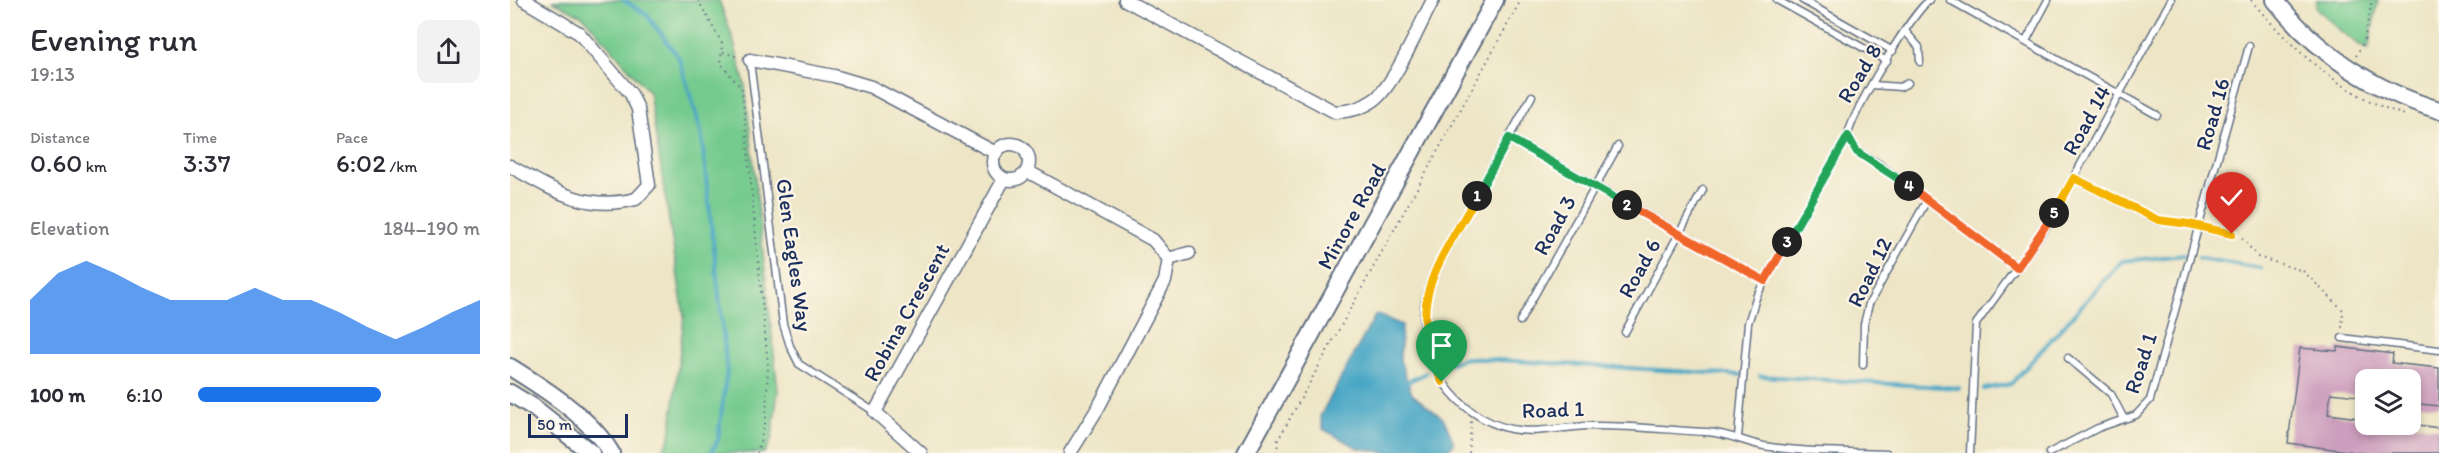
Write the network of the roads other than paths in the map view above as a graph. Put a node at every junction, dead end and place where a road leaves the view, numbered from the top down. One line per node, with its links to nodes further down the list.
1 (524, 0): 29 (street)
2 (1125, 0): 3 (street)
3 (1433, 0)
4 (1495, 0): 58 (street, Minore Road)
5 (1777, 0): 17 (lane)
6 (1802, 0): 15 (lane)
7 (1930, 0): 12 (lane, Road 8)
8 (1950, 0): 13 (lane)
9 (2048, 0): 13 (lane)
10 (2171, 0): 21 (lane, Road 14)
11 (2275, 0): 23 (street)
12 (1905, 31): 15 (lane, Road 8); 18 (lane)
13 (2026, 41): 21 (lane)
14 (2249, 46): 36 (lane, Road 16)
15 (1893, 51): 17 (lane, Road 8)
16 (750, 60): 28 (street); 51 (lane, Glen Eagles Way)
17 (1887, 61): 20 (lane, Road 8)
18 (1920, 62)
19 (1908, 82): 20 (lane)
20 (1873, 85): 25 (lane, Road 8)
21 (2120, 94): 24 (lane); 32 (lane, Road 14)
22 (1532, 96): 26 (lane, Road 1)
23 (2439, 110)
24 (2157, 115)
25 (1848, 136): 35 (lane); 42 (lane, Road 8)
26 (1509, 138): 33 (lane); 53 (lane, Road 1)
27 (1618, 146): 33 (lane, Road 3)
28 (996, 153): 30 (street); 31 (street)
29 (510, 166)
30 (1027, 171): 31 (street); 40 (street)
31 (1004, 178): 51 (street, Robina Crescent)
32 (2074, 178): 36 (lane); 41 (lane, Road 14)
33 (1596, 187): 37 (lane); 43 (lane, Road 3)
34 (1703, 190): 37 (lane, Road 6)
35 (1927, 200): 41 (lane); 48 (lane, Road 12)
36 (2199, 226): 38 (lane); 52 (lane, Road 1)
37 (1679, 234): 42 (lane); 44 (lane, Road 6)
38 (2232, 234)
39 (1189, 253): 40 (street)
40 (1169, 259): 57 (street)
41 (2017, 268): 60 (lane, Road 14)
42 (1765, 281): 53 (lane, Road 8)
43 (1520, 321)
44 (1625, 332)
45 (2342, 338): 46 (lane)
46 (2439, 350)
47 (2068, 358): 52 (lane)
48 (1863, 365)
49 (510, 367): 55 (street)
50 (510, 393): 54 (street)
51 (875, 412): 56 (street, Robina Crescent)
52 (2124, 419): 61 (lane, Road 1)
53 (1738, 437): 59 (lane, Road 1)
54 (591, 453)
55 (611, 453)
56 (921, 453)
57 (1070, 453)
58 (1246, 453)
59 (1887, 453)
60 (1970, 453)
61 (2049, 453)

